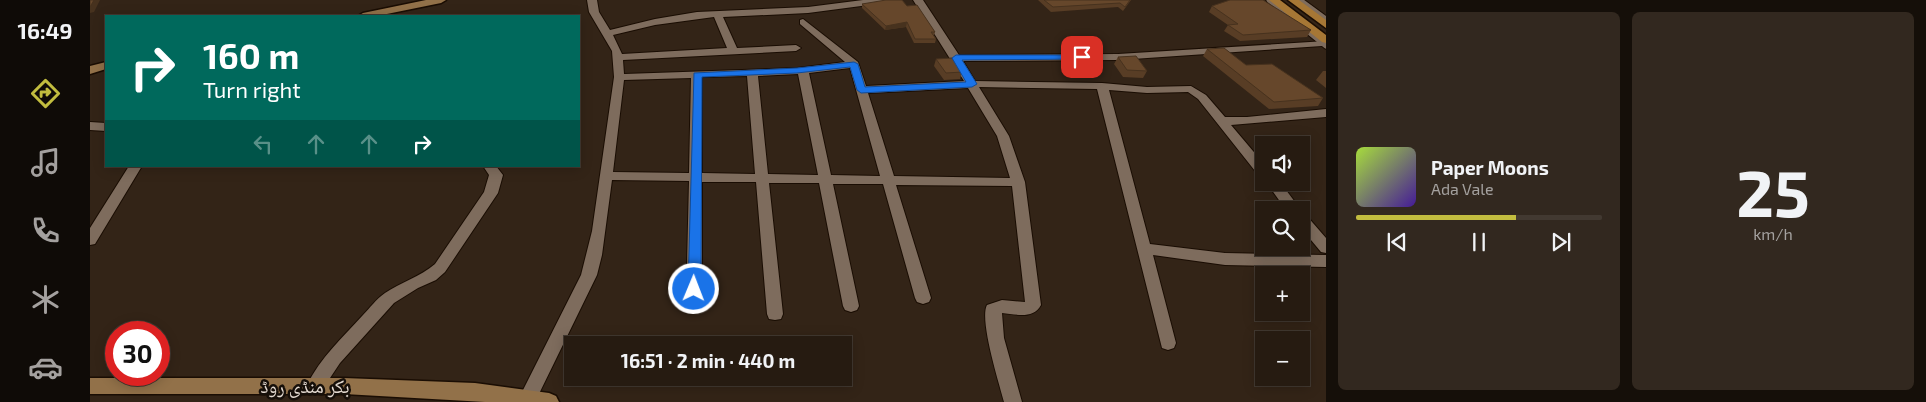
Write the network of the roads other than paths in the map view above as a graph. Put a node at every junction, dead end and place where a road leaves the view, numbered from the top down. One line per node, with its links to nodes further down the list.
1 (442, 0): 12 (main road)
2 (592, 0): 16 (street)
3 (750, 0): 10 (street)
4 (884, 0): 10 (street)
5 (918, 0): 21 (street)
6 (1268, 0): 17 (lane)
7 (1274, 0): 17 (main road)
8 (1293, 0): 15 (main road)
9 (1300, 0): 13 (lane)
10 (752, 12): 11 (street)
11 (717, 14): 16 (street); 19 (street)
12 (368, 15)
13 (1326, 19)
14 (803, 22): 22 (street)
15 (1326, 25)
16 (606, 34): 20 (street)
17 (1325, 43): 21 (street)
18 (796, 48): 19 (street)
19 (734, 52): 20 (street)
20 (618, 57): 28 (street)
21 (956, 58): 29 (street)
22 (854, 64): 25 (street); 31 (street)
23 (105, 66): 24 (main road)
24 (90, 70)
25 (803, 70): 26 (street); 43 (street)
26 (752, 73): 27 (street); 42 (street)
27 (697, 75): 28 (street); 41 (street)
28 (619, 77): 40 (street)
29 (972, 84): 30 (street); 31 (street); 45 (street)
30 (1102, 86): 33 (street); 51 (street)
31 (861, 90): 44 (street)
32 (1321, 113): 33 (street); 34 (street)
33 (1221, 121): 37 (street)
34 (1326, 123)
35 (90, 126): 36 (street)
36 (105, 127)
37 (1255, 162)
38 (135, 167): 49 (street)
39 (490, 167): 58 (street)
40 (607, 176): 41 (street); 60 (street)
41 (696, 178): 42 (street); 55 (street)
42 (762, 178): 43 (street); 56 (street)
43 (825, 179): 44 (street); 54 (street)
44 (888, 180): 45 (street); 53 (street)
45 (1018, 182): 62 (street)
46 (1279, 191): 47 (street)
47 (1287, 201)
48 (1310, 229): 50 (street)
49 (90, 240)
50 (1326, 248)
51 (1144, 250): 52 (street); 57 (street)
52 (1326, 261)
53 (923, 298)
54 (851, 306)
55 (694, 307)
56 (776, 314)
57 (1168, 344)
58 (316, 385): 59 (main road, بکر منڈی روڈ); 60 (main road, بکر منڈی روڈ)
59 (94, 390)
60 (528, 398): 61 (main road, بکر منڈی روڈ)
61 (549, 402)
62 (1013, 402)

